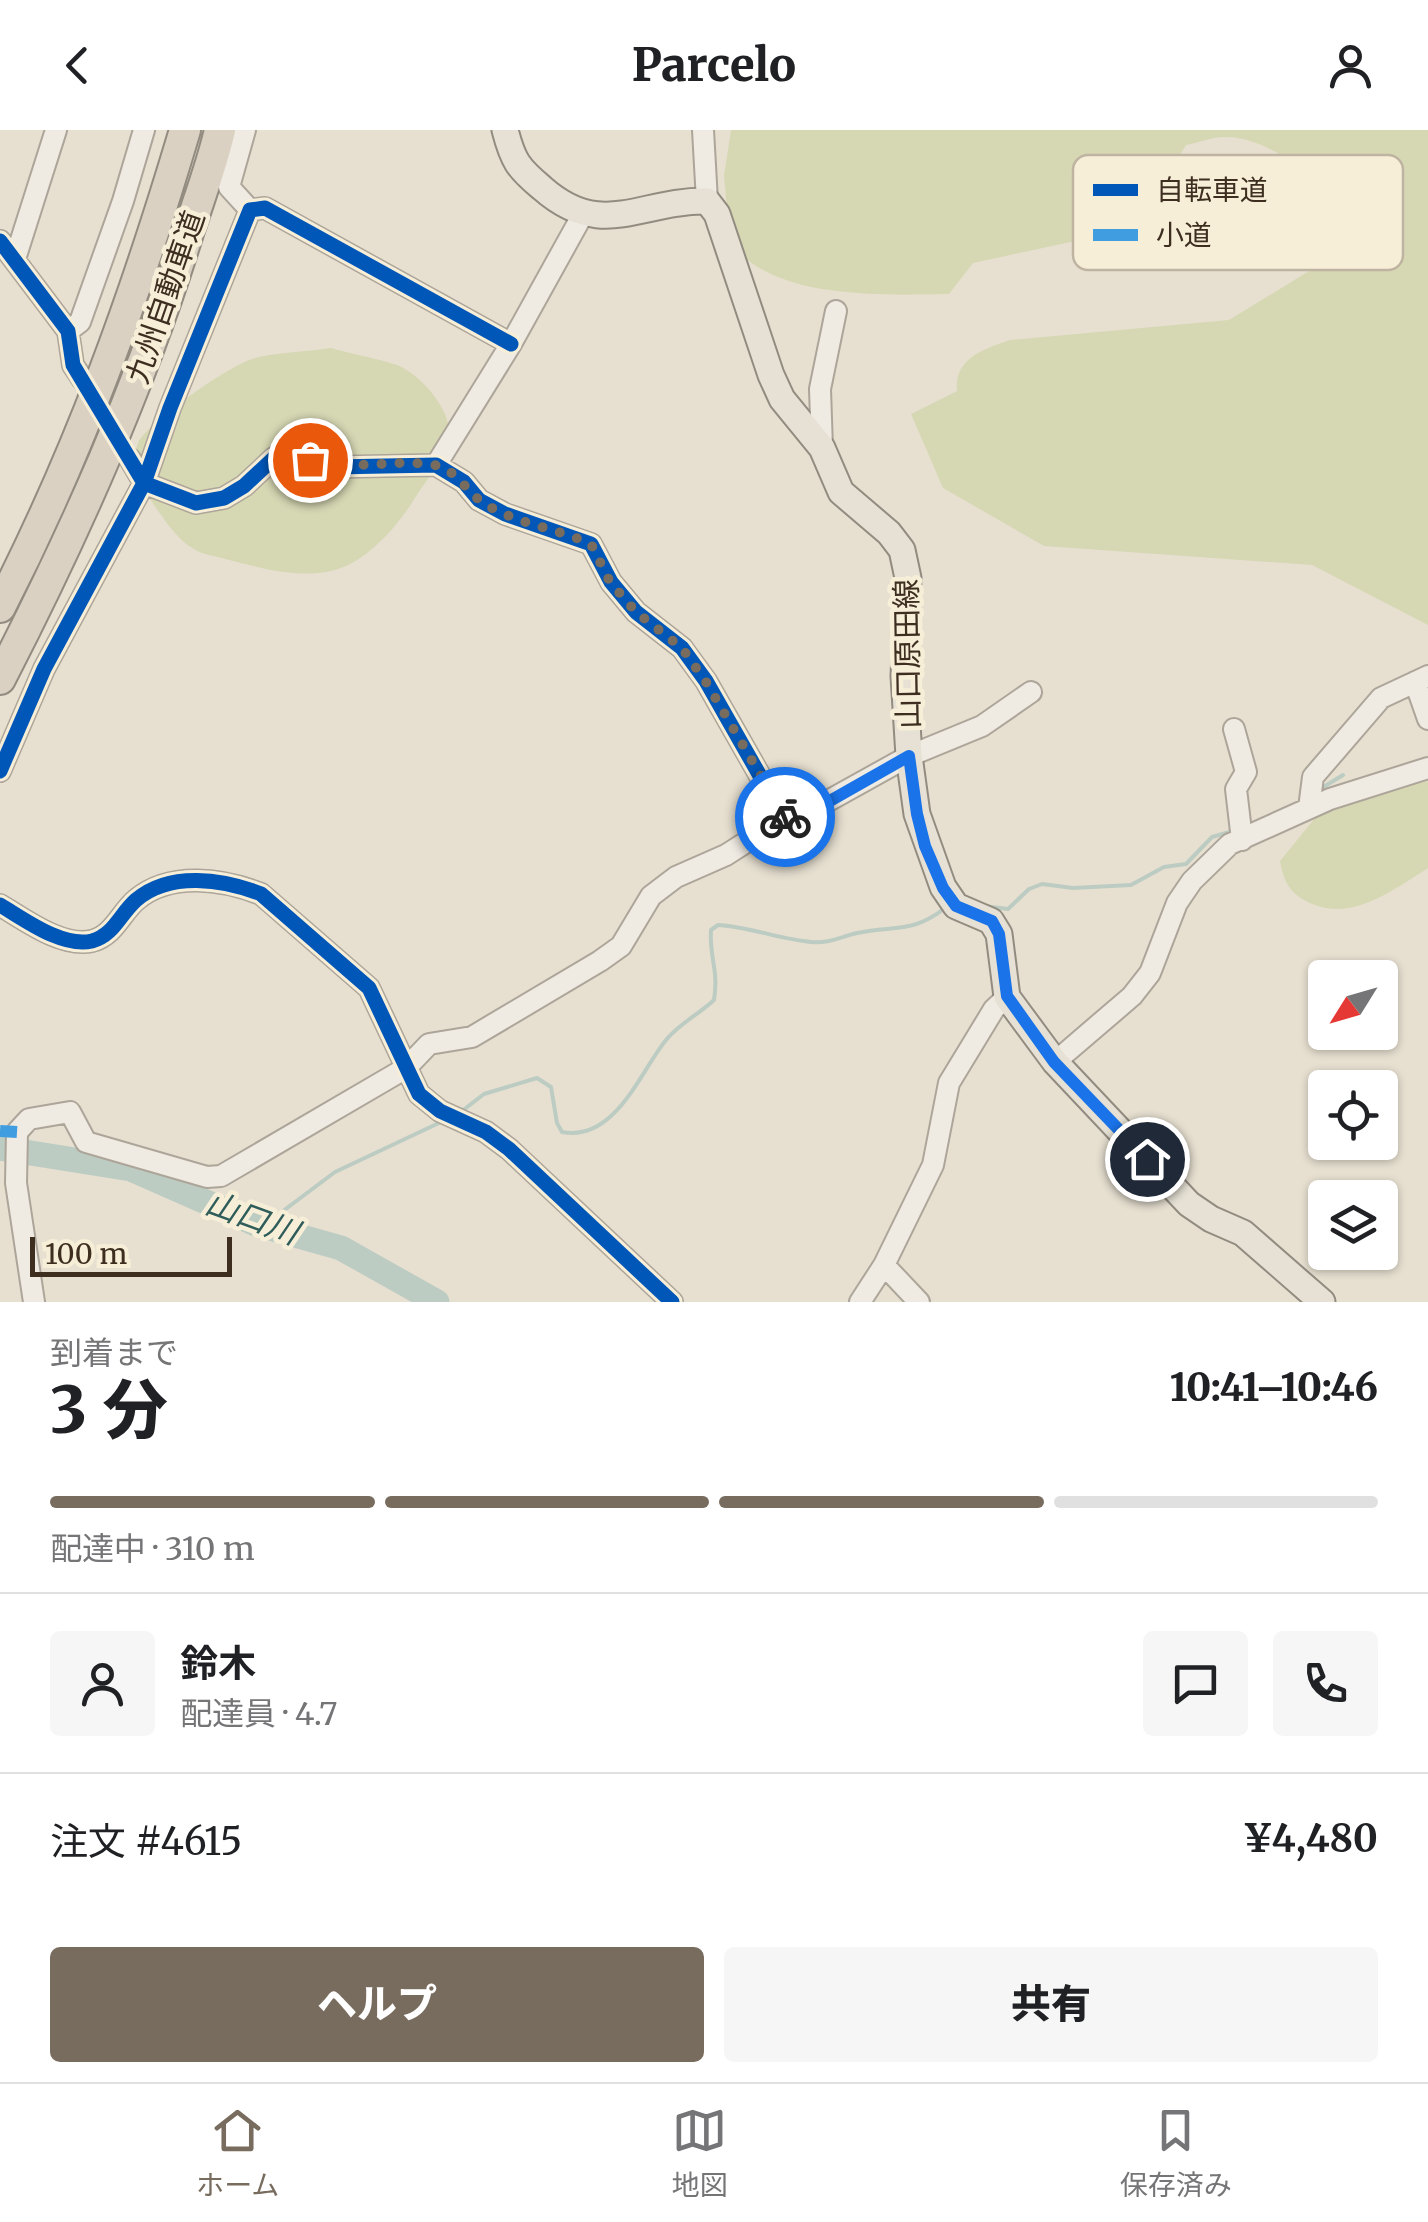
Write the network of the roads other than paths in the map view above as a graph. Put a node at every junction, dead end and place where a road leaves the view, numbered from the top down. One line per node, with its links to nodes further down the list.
1 (56, 130): 12 (street)
2 (144, 130): 14 (street)
3 (185, 130): 21 (highway, 九州自動車道)
4 (220, 130): 22 (highway, 九州自動車道)
5 (245, 130): 9 (street)
6 (505, 130): 10 (main road)
7 (703, 130): 8 (street)
8 (708, 201): 10 (main road); 17 (main road, 山口原田線)
9 (250, 210): 15 (street); 20 (street)
10 (582, 214): 15 (street)
11 (0, 241): 12 (street)
12 (15, 259): 14 (street)
13 (836, 312): 17 (street)
14 (68, 331): 16 (street)
15 (511, 344): 19 (street)
16 (82, 380)
17 (822, 448): 27 (main road, 山口原田線)
18 (130, 459): 20 (street)
19 (436, 465): 20 (street); 31 (street)
20 (144, 483): 29 (street)
21 (0, 608)
22 (0, 679)
23 (1421, 679): 25 (street); 30 (street)
24 (1031, 692): 27 (street)
25 (1428, 719)
26 (1234, 729): 32 (street)
27 (909, 756): 31 (street); 34 (main road, 山口原田線)
28 (1428, 768): 30 (street)
29 (0, 771)
30 (1309, 808): 32 (street)
31 (784, 818): 36 (street)
32 (1242, 840): 35 (street)
33 (0, 905): 36 (street)
34 (1007, 996): 35 (main road, 山口原田線); 38 (street)
35 (1054, 1062): 43 (main road, 山口原田線)
36 (406, 1068): 37 (street); 40 (street)
37 (11, 1185): 39 (street)
38 (884, 1265): 41 (street); 42 (street)
39 (34, 1302)
40 (672, 1302)
41 (860, 1302)
42 (919, 1302)
43 (1322, 1302)

